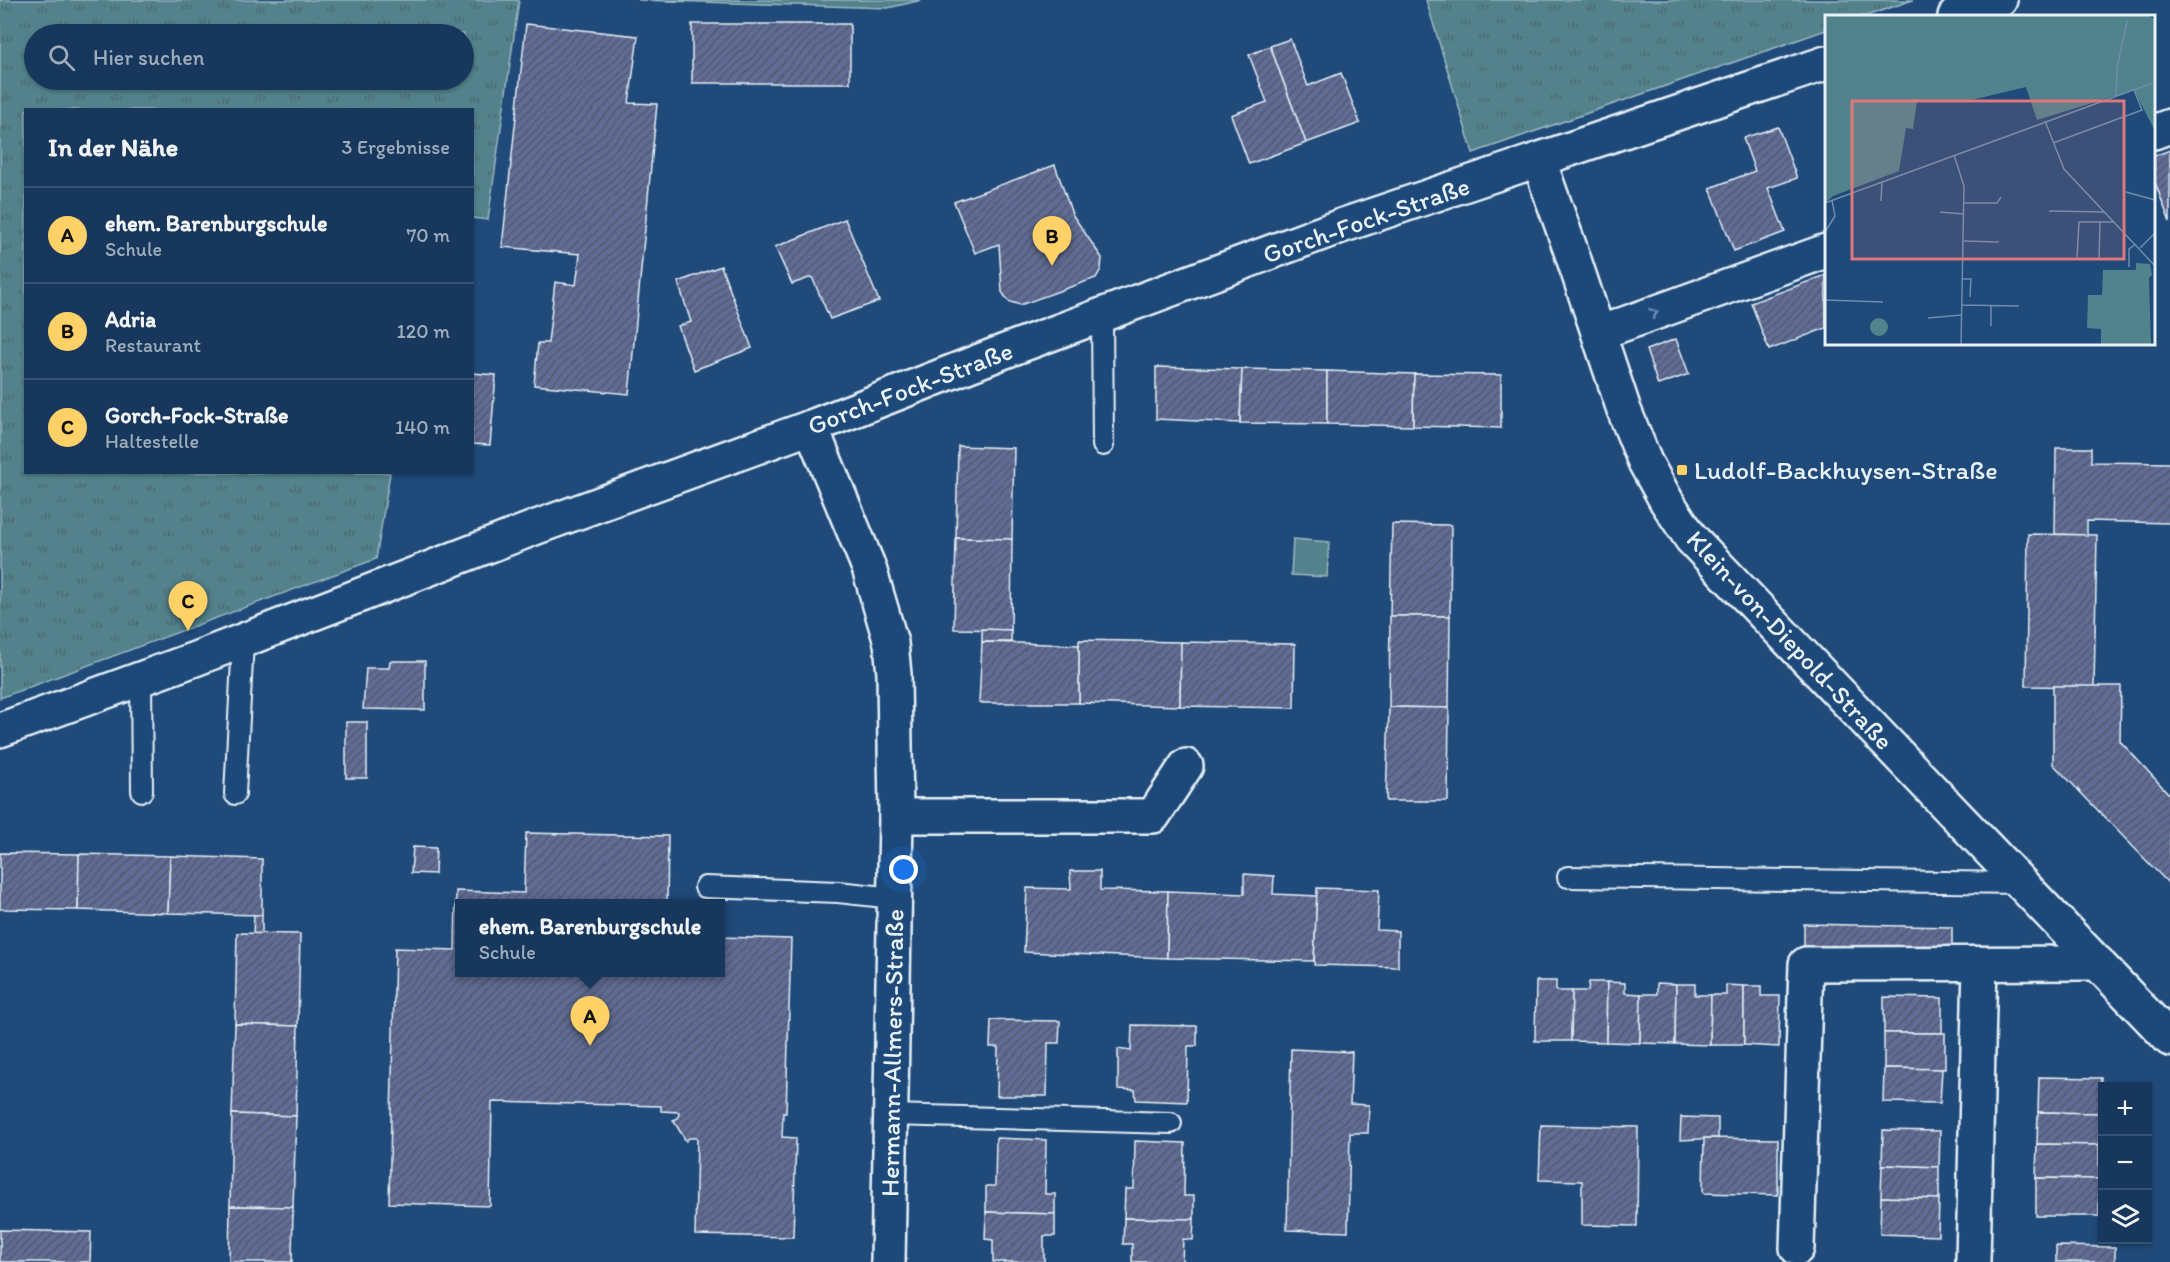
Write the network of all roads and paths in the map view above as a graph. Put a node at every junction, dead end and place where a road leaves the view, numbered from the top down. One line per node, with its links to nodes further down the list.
1 (2000, 0): 2 (street)
2 (1958, 15)
3 (1825, 64): 6 (street, Gorch-Fock-Straße)
4 (2170, 126): 5 (street)
5 (2155, 132)
6 (1539, 161): 8 (street, Gorch-Fock-Straße); 9 (street, Klein-von-Diepold-Straße)
7 (1825, 252): 9 (street, one-way to 7)
8 (1102, 315): 10 (street, Gorch-Fock-Straße); 11 (lane)
9 (1599, 333): 20 (street, Klein-von-Diepold-Straße)
10 (811, 427): 12 (street, Gorch-Fock-Straße); 18 (street, Hermann-Allmers-Straße)
11 (1103, 445)
12 (243, 641): 13 (street, Gorch-Fock-Straße); 17 (lane)
13 (141, 678): 14 (street, Gorch-Fock-Straße); 16 (lane)
14 (0, 730)
15 (1186, 766): 18 (street)
16 (142, 791)
17 (235, 794)
18 (896, 816): 22 (street, Hermann-Allmers-Straße)
19 (1568, 877): 20 (lane)
20 (2021, 883): 23 (street, Klein-von-Diepold-Straße)
21 (705, 887): 22 (lane)
22 (894, 898): 26 (street, Hermann-Allmers-Straße)
23 (2098, 963): 24 (street); 25 (street, Klein-von-Diepold-Straße)
24 (1980, 964): 28 (street); 30 (street)
25 (2170, 1039)
26 (891, 1115): 27 (lane); 29 (street, Hermann-Allmers-Straße)
27 (1171, 1123)
28 (1797, 1248)
29 (888, 1262)
30 (1973, 1262)

